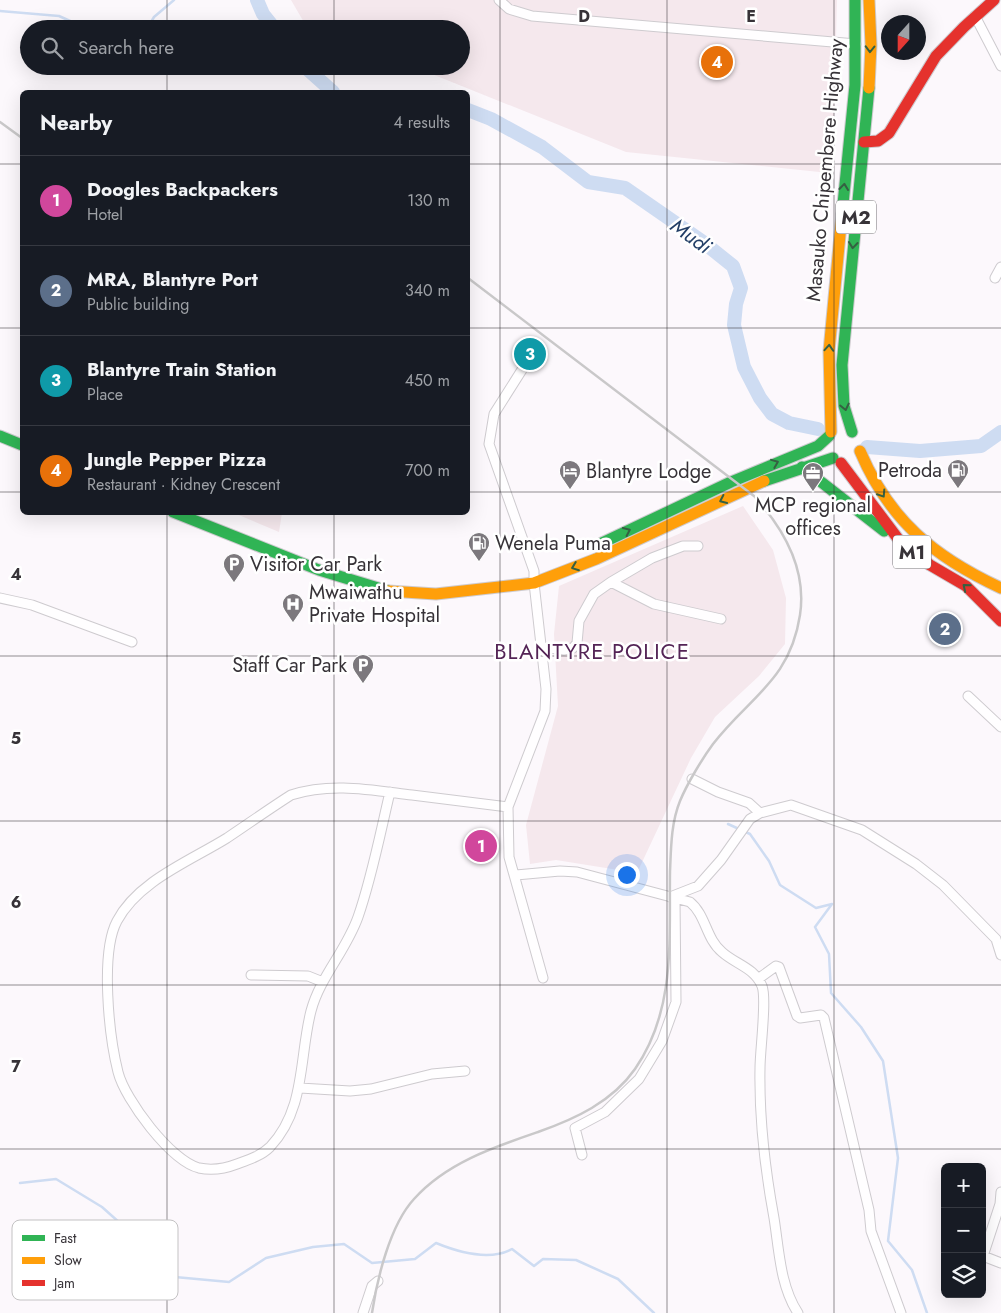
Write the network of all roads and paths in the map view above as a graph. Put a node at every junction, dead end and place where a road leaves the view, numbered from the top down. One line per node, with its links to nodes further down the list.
1 (499, 0): 6 (street)
2 (855, 0): 6 (main road, Masauko Chipembere Highway / M2)
3 (869, 0): 8 (main road, Masauko Chipembere Highway / M2, one-way to 8)
4 (994, 0): 5 (main road)
5 (975, 16): 7 (street); 8 (main road)
6 (856, 44): 13 (main road, Masauko Chipembere Highway / M2, one-way to 6)
7 (1001, 66)
8 (864, 142): 12 (main road, Masauko Chipembere Highway / M2, one-way to 12)
9 (1001, 267): 10 (street)
10 (995, 278)
11 (525, 365): 25 (street)
12 (852, 432): 13 (main road); 18 (main road)
13 (830, 434): 19 (main road); 25 (main road, one-way to 13)
14 (0, 436): 16 (main road)
15 (0, 442): 17 (main road)
16 (20, 444)
17 (20, 451)
18 (860, 452): 19 (main road); 27 (main road, M1, one-way to 27)
19 (837, 460): 20 (main road); 23 (main road, M1)
20 (802, 467): 23 (main road); 25 (main road, one-way to 25)
21 (182, 515): 25 (main road)
22 (200, 515): 25 (main road)
23 (902, 544): 30 (main road, M1, one-way to 23)
24 (698, 546): 26 (street)
25 (534, 577): 32 (street)
26 (611, 582): 29 (street); 32 (street)
27 (1001, 588)
28 (0, 598): 31 (street)
29 (721, 619)
30 (1001, 621)
31 (132, 642)
32 (542, 648): 37 (street)
33 (968, 696): 34 (street)
34 (1001, 727)
35 (692, 779): 38 (street)
36 (390, 792): 37 (street); 45 (street); 47 (street)
37 (508, 807): 39 (street)
38 (760, 813): 40 (street); 41 (street)
39 (516, 875): 40 (street); 43 (street)
40 (672, 898): 44 (street); 48 (street)
41 (1001, 955)
42 (252, 975): 45 (street)
43 (543, 978)
44 (758, 978): 53 (street); 54 (street)
45 (324, 982): 47 (street)
46 (465, 1071): 47 (street)
47 (300, 1088)
48 (582, 1155)
49 (1001, 1192): 50 (street)
50 (1001, 1264)
51 (378, 1281): 52 (street)
52 (363, 1313)
53 (798, 1313)
54 (902, 1313)

